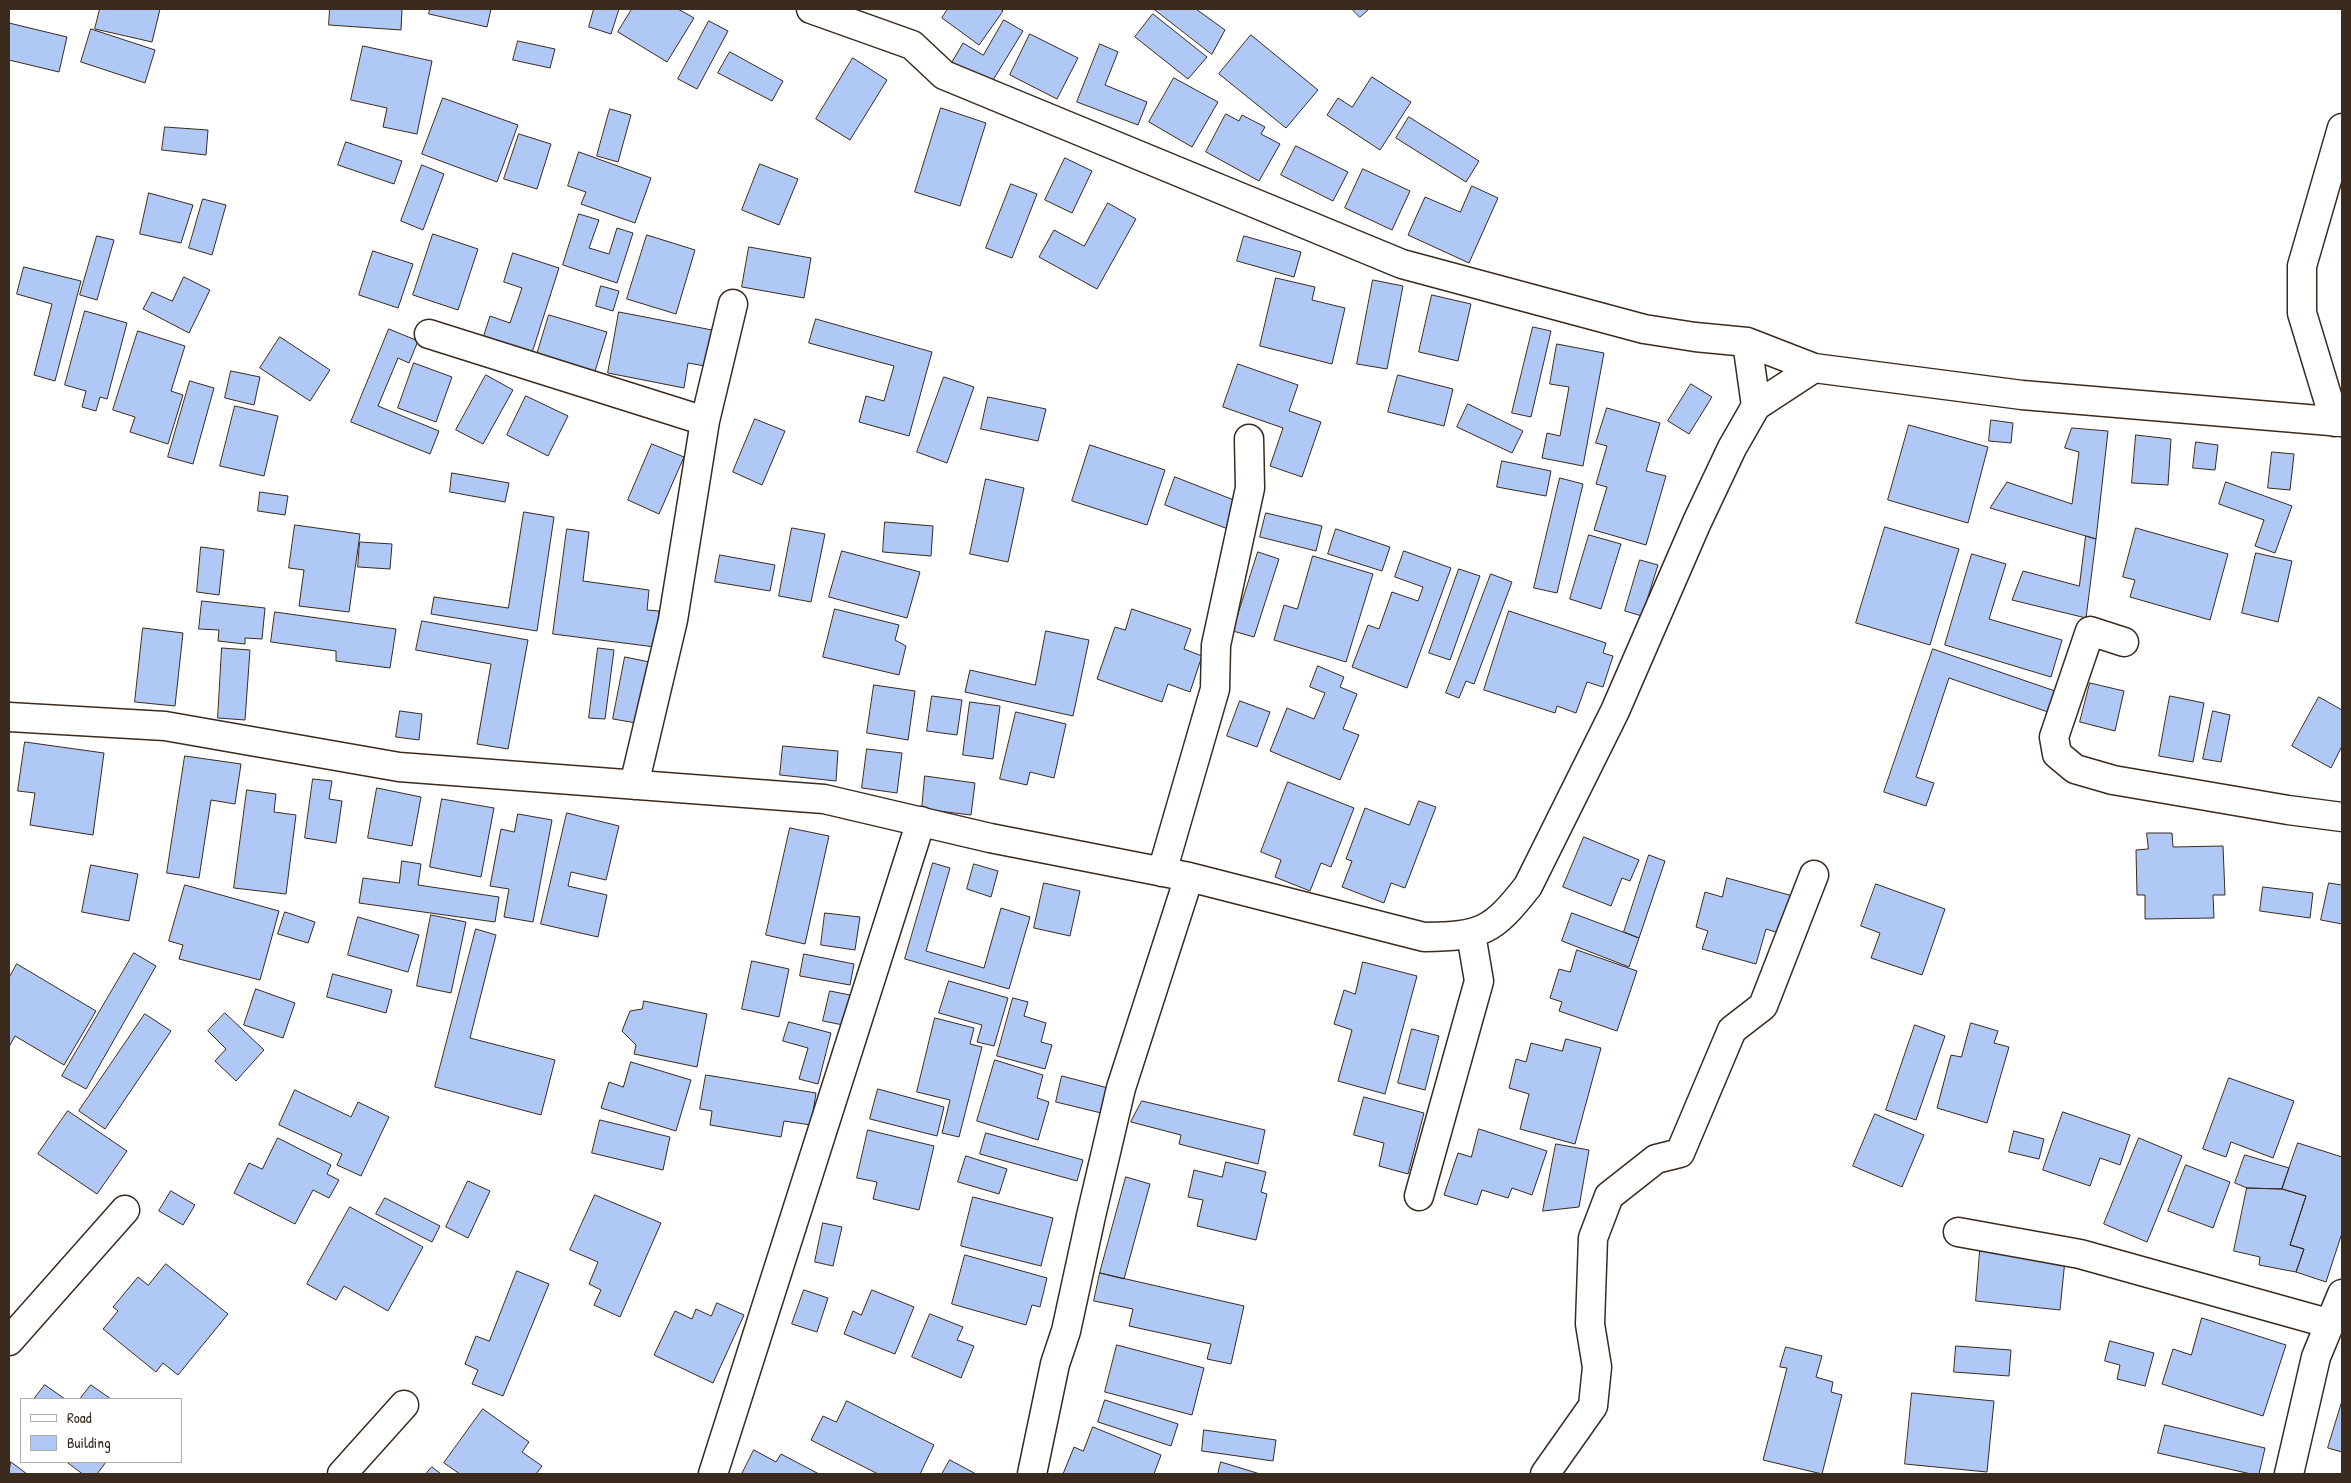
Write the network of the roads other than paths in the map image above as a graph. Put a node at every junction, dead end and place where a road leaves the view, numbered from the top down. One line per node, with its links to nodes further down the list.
1 (811, 9): 5 (street)
2 (2342, 128): 9 (street)
3 (733, 304): 8 (street)
4 (429, 334): 8 (street)
5 (1747, 342): 6 (street); 7 (street)
6 (1814, 368): 7 (street); 9 (street)
7 (1756, 406): 19 (street)
8 (705, 421): 13 (street)
9 (2339, 422)
10 (1249, 439): 16 (street)
11 (2124, 642): 14 (street)
12 (9, 717): 13 (street)
13 (634, 785): 15 (street)
14 (2342, 817)
15 (921, 821): 16 (street); 28 (street)
16 (1162, 872): 18 (street)
17 (1814, 876): 30 (street)
18 (1189, 877): 19 (street); 29 (street)
19 (1471, 934): 20 (street)
20 (1418, 1196)
21 (125, 1210): 25 (street)
22 (1958, 1232): 24 (street)
23 (2342, 1294): 24 (street)
24 (2332, 1324): 31 (street)
25 (9, 1341)
26 (404, 1405): 27 (street)
27 (342, 1474)
28 (713, 1474)
29 (1032, 1474)
30 (1545, 1474)
31 (2289, 1474)

